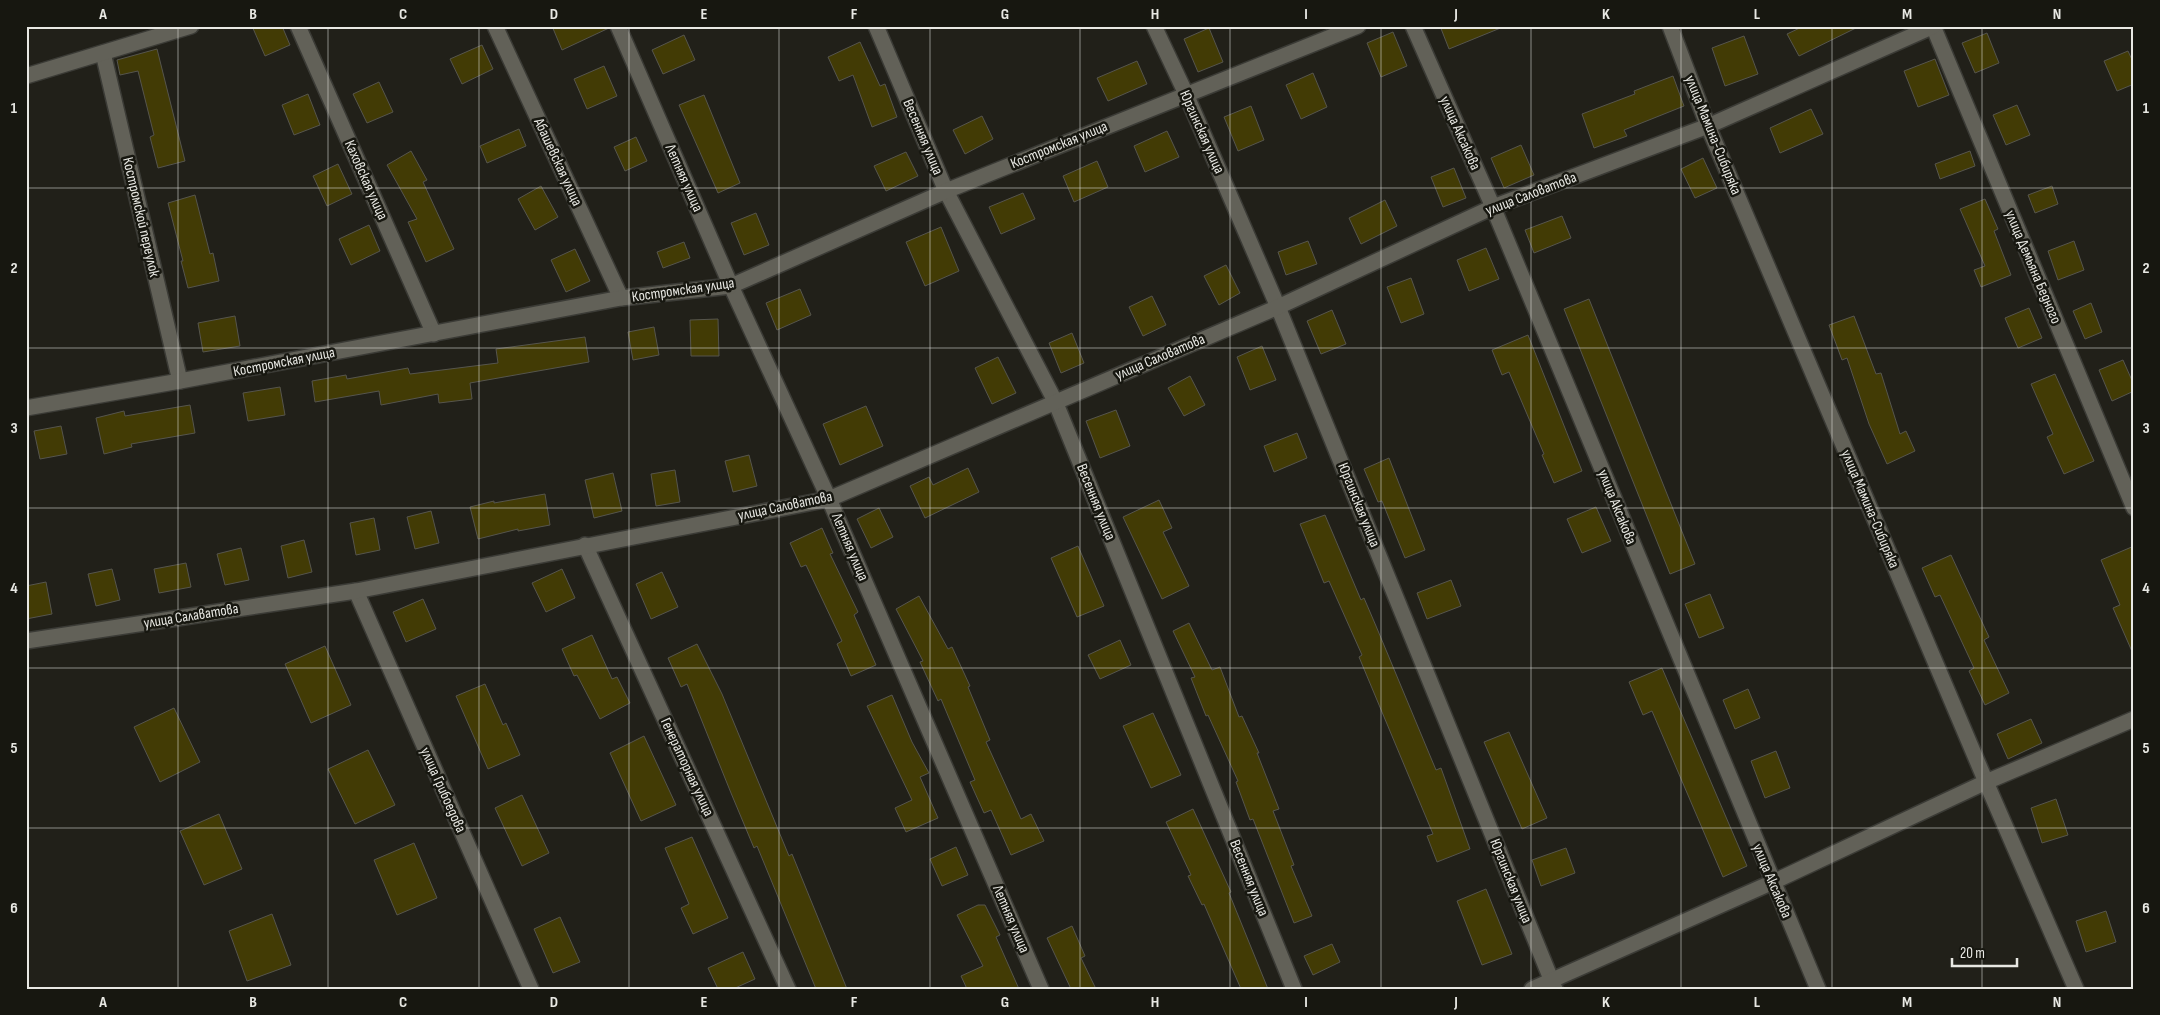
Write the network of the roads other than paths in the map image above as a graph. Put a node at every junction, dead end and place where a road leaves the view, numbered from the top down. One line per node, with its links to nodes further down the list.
1 (191, 26): 11 (street)
2 (298, 26): 20 (street, Каховская улица)
3 (495, 26): 18 (street, Абашевская улица)
4 (618, 26): 17 (street, Летняя улица)
5 (876, 26): 15 (street, Весенняя улица)
6 (1154, 26): 13 (street, Юргинская улица)
7 (1358, 26): 13 (street, Костромская улица)
8 (1413, 26): 16 (street, улица Аксакова)
9 (1670, 26): 14 (street, улица Мамина-Сибиряка)
10 (1934, 26): 14 (street, улица Саловатова); 25 (street, улица Демьяна Бедного)
11 (103, 53): 12 (street); 21 (street, Костромской переулок)
12 (26, 76)
13 (1186, 94): 15 (street, Костромская улица); 19 (street, Юргинская улица)
14 (1708, 126): 16 (street, улица Саловатова); 30 (street, улица Мамина-Сибиряка)
15 (946, 191): 17 (street, Костромская улица); 22 (street, Весенняя улица)
16 (1493, 207): 19 (street, улица Саловатова); 31 (street, улица Аксакова)
17 (731, 286): 18 (street, Костромская улица); 24 (street, Летняя улица)
18 (621, 298): 20 (street, Костромская улица)
19 (1278, 306): 22 (street, улица Саловатова); 32 (street, Юргинская улица)
20 (434, 334): 21 (street, Костромская улица)
21 (180, 381): 23 (street, Костромская улица)
22 (1055, 401): 24 (street, улица Саловатова); 36 (street, Весенняя улица)
23 (26, 408)
24 (829, 499): 26 (street, улица Саловатова); 35 (street, Летняя улица)
25 (2134, 508)
26 (585, 545): 27 (street, улица Саловатова); 34 (street, Генераторная улица)
27 (356, 591): 28 (street, улица Салаватова); 33 (street, улица Грибоедова)
28 (26, 641)
29 (2134, 719): 30 (street)
30 (1986, 782): 31 (street); 39 (street, улица Мамина-Сибиряка)
31 (1773, 882): 32 (street); 38 (street, улица Аксакова)
32 (1553, 985): 37 (street)
33 (531, 989)
34 (788, 989)
35 (1041, 989)
36 (1294, 989)
37 (1532, 989)
38 (1818, 989)
39 (2076, 989)

